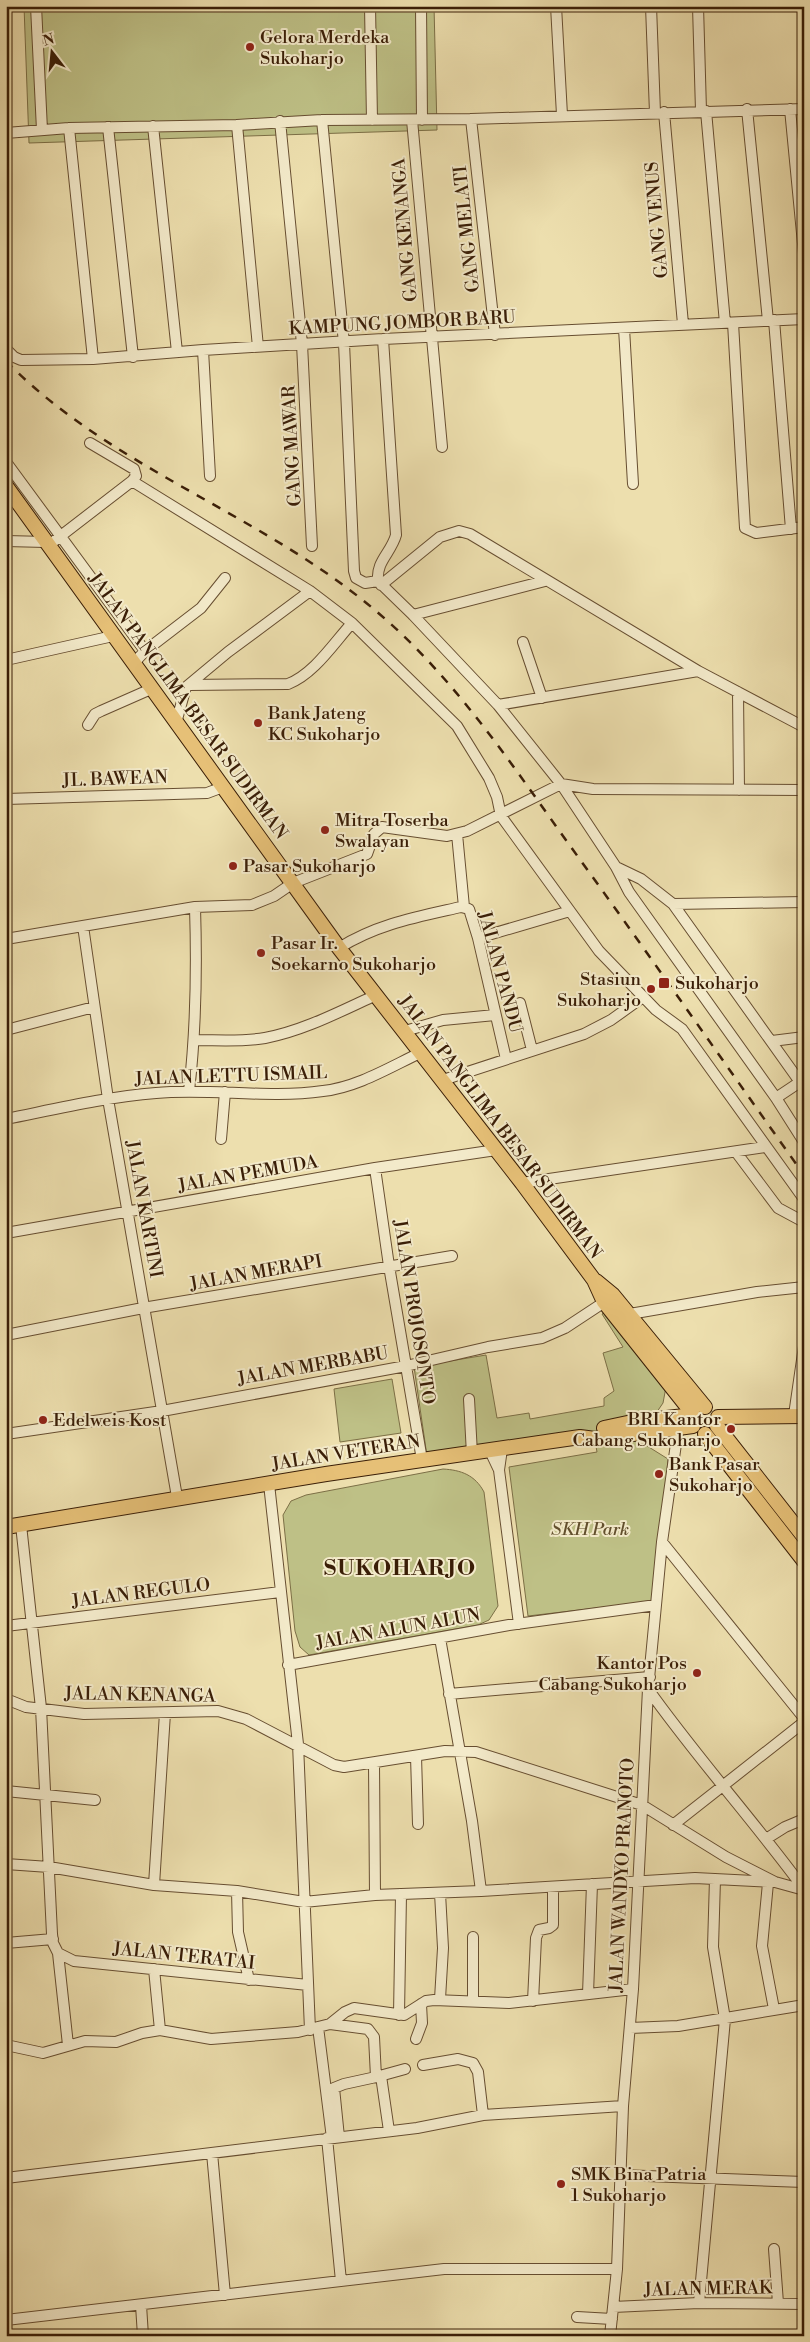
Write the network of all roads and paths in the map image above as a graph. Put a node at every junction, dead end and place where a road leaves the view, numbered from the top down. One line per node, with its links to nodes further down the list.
1 (36, 6): 23 (street)
2 (370, 6): 15 (street)
3 (421, 6): 17 (street)
4 (556, 6): 12 (street)
5 (651, 6): 11 (street, GANG VENUS)
6 (698, 6): 10 (street)
7 (747, 109): 8 (street); 10 (street); 27 (street)
8 (790, 109): 9 (street); 25 (street)
9 (804, 109)
10 (704, 111): 11 (street); 28 (street)
11 (659, 112): 12 (street); 29 (street, GANG VENUS)
12 (562, 115): 13 (street)
13 (471, 119): 17 (street); 31 (street, GANG MELATI)
14 (322, 120): 15 (street); 18 (street); 34 (street)
15 (372, 120): 16 (street)
16 (412, 120): 17 (street); 32 (street, GANG KENANGA)
17 (422, 120)
18 (280, 121): 19 (street); 35 (street, GANG MAWAR)
19 (237, 125): 20 (street); 36 (street)
20 (153, 126): 21 (street); 39 (street)
21 (108, 127): 22 (street); 40 (street)
22 (69, 128): 23 (street); 41 (street)
23 (42, 130): 24 (street)
24 (6, 133)
25 (804, 254)
26 (804, 319): 27 (street, KAMPUNG JOMBOR BARU)
27 (771, 321): 28 (street, KAMPUNG JOMBOR BARU); 50 (street)
28 (729, 323): 29 (street, KAMPUNG JOMBOR BARU); 50 (street)
29 (683, 324): 30 (street, KAMPUNG JOMBOR BARU)
30 (624, 328): 31 (street, KAMPUNG JOMBOR BARU); 47 (street)
31 (495, 335): 32 (street, KAMPUNG JOMBOR BARU)
32 (430, 338): 33 (street, KAMPUNG JOMBOR BARU); 43 (street, GANG KENANGA)
33 (383, 339): 34 (street, KAMPUNG JOMBOR BARU); 56 (street)
34 (344, 342): 35 (street, KAMPUNG JOMBOR BARU); 56 (street)
35 (302, 344): 36 (street, KAMPUNG JOMBOR BARU); 53 (street, GANG MAWAR)
36 (258, 347): 38 (street, KAMPUNG JOMBOR BARU)
37 (6, 349): 41 (street, KAMPUNG JOMBOR BARU)
38 (203, 350): 39 (street, KAMPUNG JOMBOR BARU); 45 (street)
39 (177, 352): 40 (street, KAMPUNG JOMBOR BARU)
40 (133, 357): 41 (street, KAMPUNG JOMBOR BARU)
41 (93, 359)
42 (90, 443): 46 (street)
43 (442, 447)
44 (6, 462): 51 (street)
45 (210, 476)
46 (132, 481): 51 (street); 57 (street)
47 (633, 484)
48 (6, 486): 51 (main road, JALAN PANGLIMA BESAR SUDIRMAN)
49 (804, 527): 50 (street)
50 (791, 529)
51 (51, 541): 52 (street); 60 (main road, JALAN PANGLIMA BESAR SUDIRMAN); 62 (street)
52 (6, 542)
53 (312, 546)
54 (225, 578): 62 (street)
55 (546, 580): 56 (street); 58 (street); 65 (street)
56 (379, 583): 58 (street)
57 (310, 591): 59 (street); 67 (street)
58 (413, 615): 70 (street)
59 (352, 623): 67 (street); 79 (street)
60 (113, 636): 63 (street); 64 (main road, JALAN PANGLIMA BESAR SUDIRMAN)
61 (523, 642): 69 (street)
62 (145, 652): 64 (street)
63 (6, 660)
64 (133, 664): 66 (main road, JALAN PANGLIMA BESAR SUDIRMAN)
65 (698, 671): 68 (street); 69 (street)
66 (151, 689): 71 (main road, JALAN PANGLIMA BESAR SUDIRMAN); 72 (street)
67 (186, 690): 71 (street)
68 (738, 692): 73 (street); 76 (street)
69 (542, 698): 70 (street)
70 (498, 705): 74 (street)
71 (176, 723): 75 (main road, JALAN PANGLIMA BESAR SUDIRMAN)
72 (88, 725)
73 (804, 727)
74 (561, 784): 76 (street); 79 (street); 81 (street)
75 (223, 787): 78 (street, JL. BAWEAN); 83 (main road, JALAN PANGLIMA BESAR SUDIRMAN)
76 (739, 790): 77 (street)
77 (804, 790)
78 (6, 799)
79 (501, 816): 80 (street); 89 (street)
80 (457, 834): 83 (street); 87 (street)
81 (616, 867): 82 (street); 84 (street)
82 (641, 879): 84 (street); 86 (street)
83 (293, 883): 88 (street); 93 (main road, JALAN PANGLIMA BESAR SUDIRMAN)
84 (629, 892): 111 (street)
85 (804, 902): 86 (street)
86 (673, 904): 103 (street)
87 (464, 907): 91 (street, JALAN PANDU); 93 (street, JALAN PANDU)
88 (195, 908): 90 (street); 102 (street)
89 (570, 911): 91 (street); 95 (street)
90 (83, 926): 92 (street); 97 (street, JALAN KARTINI)
91 (478, 938): 98 (street, JALAN PANDU)
92 (6, 939)
93 (339, 948): 94 (main road, JALAN PANGLIMA BESAR SUDIRMAN)
94 (376, 995): 100 (main road, JALAN PANGLIMA BESAR SUDIRMAN); 102 (street)
95 (643, 997): 104 (street); 116 (street)
96 (520, 1003): 104 (street)
97 (94, 1006): 99 (street); 112 (street, JALAN KARTINI)
98 (496, 1015): 100 (street); 106 (street, JALAN PANDU)
99 (6, 1030)
100 (405, 1031): 105 (main road, JALAN PANGLIMA BESAR SUDIRMAN)
101 (804, 1036): 103 (street)
102 (195, 1040): 109 (street)
103 (772, 1041): 108 (street)
104 (532, 1050): 106 (street)
105 (422, 1052): 107 (main road, JALAN PANGLIMA BESAR SUDIRMAN); 110 (street, JALAN LETTU ISMAIL)
106 (506, 1059): 107 (street)
107 (443, 1080): 117 (main road, JALAN PANGLIMA BESAR SUDIRMAN)
108 (802, 1082): 111 (street)
109 (189, 1091): 110 (street, JALAN LETTU ISMAIL); 112 (street, JALAN LETTU ISMAIL)
110 (225, 1092): 115 (street)
111 (776, 1098): 114 (street)
112 (108, 1099): 113 (street, JALAN LETTU ISMAIL); 122 (street, JALAN KARTINI)
113 (6, 1119)
114 (802, 1137)
115 (221, 1139)
116 (765, 1147): 118 (street); 121 (street)
117 (496, 1150): 119 (street, JALAN PEMUDA); 120 (main road, JALAN PANGLIMA BESAR SUDIRMAN)
118 (736, 1152): 120 (street); 123 (street)
119 (375, 1168): 122 (street, JALAN PEMUDA); 126 (street, JALAN PROJOSONTO)
120 (522, 1183): 128 (main road, JALAN PANGLIMA BESAR SUDIRMAN)
121 (804, 1198)
122 (128, 1211): 124 (street, JALAN PEMUDA); 129 (street, JALAN KARTINI)
123 (804, 1222)
124 (6, 1233)
125 (452, 1256): 126 (street, JALAN MERAPI)
126 (389, 1266): 129 (street, JALAN MERAPI); 133 (street, JALAN PROJOSONTO)
127 (804, 1287): 130 (street)
128 (609, 1299): 130 (main road, JALAN PANGLIMA BESAR SUDIRMAN); 133 (street, JALAN MERBABU)
129 (144, 1308): 131 (street, JALAN MERAPI); 135 (street, JALAN KARTINI)
130 (622, 1316): 137 (main road, JALAN PANGLIMA BESAR SUDIRMAN)
131 (6, 1335)
132 (804, 1346): 136 (street)
133 (406, 1366): 135 (street, JALAN MERBABU); 143 (street, JALAN PROJOSONTO)
134 (469, 1399): 142 (street)
135 (162, 1411): 139 (street, JALAN MERBABU); 145 (street, JALAN KARTINI)
136 (799, 1415): 138 (main road)
137 (690, 1418): 138 (main road); 140 (main road); 141 (main road, JALAN VETERAN); 149 (street, JALAN WANDYO PRANOTO)
138 (718, 1422): 140 (main road); 148 (main road)
139 (6, 1434)
140 (705, 1434): 150 (main road)
141 (496, 1450): 142 (main road, JALAN VETERAN); 154 (street)
142 (472, 1454): 143 (main road, JALAN VETERAN)
143 (422, 1460): 144 (main road, JALAN VETERAN)
144 (269, 1484): 145 (main road, JALAN VETERAN); 151 (street)
145 (177, 1498): 146 (main road, JALAN VETERAN)
146 (21, 1525): 147 (main road, JALAN VETERAN); 153 (street)
147 (6, 1527)
148 (804, 1537)
149 (662, 1542): 152 (street, JALAN WANDYO PRANOTO); 164 (street)
150 (804, 1561)
151 (280, 1592): 153 (street, JALAN REGULO); 157 (street)
152 (656, 1605): 154 (street, JALAN ALUN ALUN); 158 (street, JALAN WANDYO PRANOTO)
153 (31, 1623): 155 (street, JALAN REGULO); 162 (street)
154 (519, 1624): 156 (street, JALAN ALUN ALUN)
155 (6, 1626)
156 (440, 1638): 157 (street, JALAN ALUN ALUN); 160 (street)
157 (288, 1665): 166 (street)
158 (650, 1677): 159 (street, JALAN WANDYO PRANOTO); 160 (street)
159 (648, 1689): 170 (street); 174 (street, JALAN WANDYO PRANOTO)
160 (449, 1694): 167 (street)
161 (6, 1699): 162 (street, JALAN KENANGA)
162 (41, 1708): 163 (street, JALAN KENANGA); 172 (street)
163 (164, 1714): 166 (street, JALAN KENANGA); 185 (street)
164 (804, 1718)
165 (804, 1722): 170 (street)
166 (298, 1744): 169 (street, JALAN KENANGA); 193 (street)
167 (458, 1750): 168 (street, JALAN KENANGA); 174 (street, JALAN KENANGA); 188 (street)
168 (416, 1756): 169 (street, JALAN KENANGA); 176 (street)
169 (374, 1763): 192 (street)
170 (723, 1786): 177 (street); 178 (street)
171 (6, 1791): 172 (street)
172 (45, 1796): 173 (street); 180 (street)
173 (95, 1800)
174 (642, 1805): 177 (street, JALAN KENANGA); 182 (street, JALAN WANDYO PRANOTO)
175 (804, 1819): 178 (street)
176 (418, 1824)
177 (673, 1825): 183 (street, JALAN KENANGA)
178 (766, 1839): 187 (street)
179 (6, 1864): 180 (street)
180 (49, 1867): 185 (street); 195 (street)
181 (715, 1879): 182 (street); 183 (street); 210 (street)
182 (638, 1882): 184 (street); 201 (street, JALAN WANDYO PRANOTO)
183 (772, 1882): 187 (street); 208 (street)
184 (592, 1884): 186 (street); 202 (street)
185 (154, 1885): 189 (street)
186 (553, 1887): 188 (street); 205 (street)
187 (804, 1890)
188 (481, 1891): 190 (street)
189 (237, 1892): 193 (street); 199 (street)
190 (440, 1893): 191 (street); 203 (street)
191 (401, 1894): 192 (street); 209 (street)
192 (375, 1895): 193 (street)
193 (304, 1902): 200 (street)
194 (473, 1937): 204 (street)
195 (53, 1939): 196 (street); 197 (street)
196 (6, 1944)
197 (58, 1953): 198 (street, JALAN TERATAI); 217 (street)
198 (154, 1969): 199 (street, JALAN TERATAI); 214 (street)
199 (249, 1980): 200 (street, JALAN TERATAI)
200 (308, 1985): 213 (street)
201 (633, 1989): 202 (street); 212 (street, JALAN WANDYO PRANOTO)
202 (588, 1994): 205 (street)
203 (440, 1999): 204 (street); 206 (street)
204 (473, 2000): 205 (street)
205 (533, 2002)
206 (421, 2004): 209 (street); 215 (street)
207 (804, 2005): 208 (street)
208 (774, 2009): 210 (street)
209 (399, 2014): 211 (street)
210 (725, 2019): 212 (street); 228 (street)
211 (330, 2024): 213 (street); 220 (street)
212 (630, 2028): 221 (street, JALAN WANDYO PRANOTO)
213 (314, 2029): 214 (street); 224 (street)
214 (160, 2030): 217 (street)
215 (416, 2039)
216 (6, 2045): 217 (street)
217 (68, 2045)
218 (423, 2065): 222 (street)
219 (405, 2069): 220 (street)
220 (379, 2077): 223 (street); 224 (street)
221 (623, 2106): 222 (street); 226 (street, JALAN WANDYO PRANOTO)
222 (483, 2115): 223 (street)
223 (389, 2131): 224 (street)
224 (333, 2138): 225 (street); 232 (street)
225 (212, 2153): 227 (street); 233 (street)
226 (621, 2175): 228 (street); 231 (street, JALAN WANDYO PRANOTO)
227 (6, 2178)
228 (711, 2179): 229 (street); 234 (street)
229 (804, 2182)
230 (774, 2249): 235 (street)
231 (617, 2269): 232 (street); 238 (street, JALAN WANDYO PRANOTO)
232 (341, 2281): 233 (street)
233 (224, 2295): 237 (street)
234 (699, 2303): 235 (street, JALAN MERAK); 238 (street, JALAN MERAK)
235 (778, 2303): 236 (street, JALAN MERAK)
236 (804, 2304)
237 (141, 2305): 241 (street); 242 (street)
238 (613, 2307): 240 (street, JALAN WANDYO PRANOTO)
239 (577, 2317): 240 (street)
240 (612, 2319): 243 (street, JALAN WANDYO PRANOTO)
241 (6, 2320)
242 (143, 2336)
243 (610, 2336)

